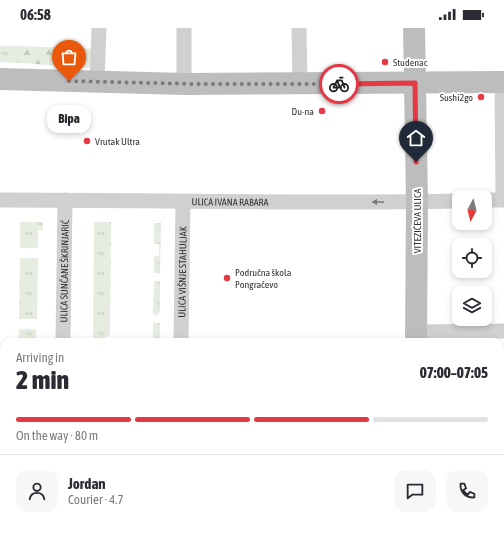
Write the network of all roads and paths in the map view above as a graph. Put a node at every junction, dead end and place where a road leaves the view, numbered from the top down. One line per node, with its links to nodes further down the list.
1 (99, 28): 6 (street)
2 (184, 28): 9 (street)
3 (299, 28): 10 (street)
4 (414, 28): 8 (street, VITEZIĆEVA ULICA)
5 (0, 79): 6 (street)
6 (97, 82): 9 (street)
7 (503, 82): 8 (street); 14 (street)
8 (415, 83): 10 (street); 15 (street, VITEZIĆEVA ULICA)
9 (184, 84): 10 (street)
10 (300, 84)
11 (0, 200): 12 (street, ULICA IVANA RABARA)
12 (65, 200): 17 (street, ULICA IVANA RABARA); 20 (street, ULICA SUNČANE ŠKRINJARIĆ)
13 (492, 200): 14 (street)
14 (504, 200)
15 (417, 201): 16 (street, ULICA IVANA RABARA); 17 (street, ULICA IVANA RABARA, one-way to 17); 19 (street, VITEZIĆEVA ULICA)
16 (452, 201)
17 (183, 202): 21 (street, ULICA VIŠNJE STAHULJAK)
18 (504, 331): 19 (street)
19 (416, 337)
20 (63, 338)
21 (181, 338)

